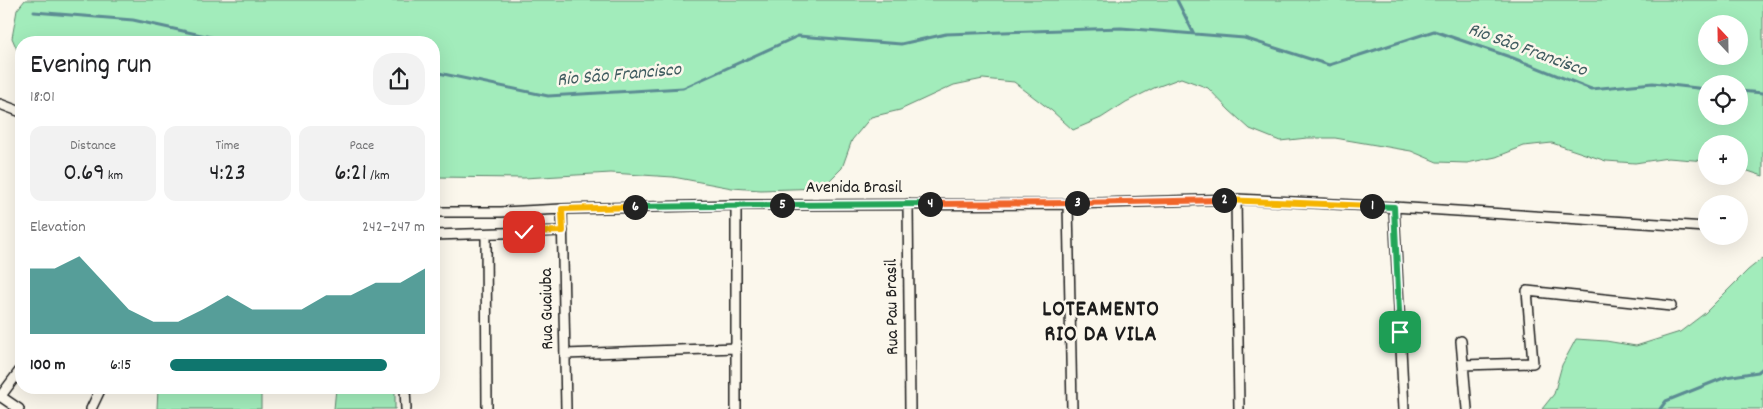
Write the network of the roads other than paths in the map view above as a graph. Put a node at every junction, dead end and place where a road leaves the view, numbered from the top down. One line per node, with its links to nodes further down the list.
1 (0, 104): 2 (street)
2 (15, 110)
3 (1236, 200): 5 (street, Avenida Brasil); 7 (street, Avenida Brasil); 31 (street)
4 (908, 204): 5 (street, Avenida Brasil); 6 (street, Avenida Brasil); 29 (street, Rua Pau Brasil)
5 (1068, 204): 30 (street)
6 (736, 205): 8 (street, Avenida Brasil); 16 (street)
7 (1394, 207): 10 (street, Avenida Brasil); 32 (street)
8 (562, 209): 9 (street, Avenida Brasil); 11 (street, Rua Guaiuba)
9 (440, 212)
10 (1698, 226)
11 (563, 231): 12 (street); 17 (street, Rua Guaiuba)
12 (486, 234): 13 (street); 26 (street)
13 (440, 236)
14 (1671, 306): 18 (street)
15 (1461, 341): 18 (street)
16 (736, 348): 17 (street); 28 (street)
17 (565, 354): 27 (street, Rua Guaiuba)
18 (1463, 365): 33 (street)
19 (15, 377): 22 (street)
20 (98, 394): 24 (street)
21 (405, 394): 25 (street)
22 (0, 396): 23 (street)
23 (19, 409)
24 (91, 409)
25 (406, 409)
26 (487, 409)
27 (566, 409)
28 (736, 409)
29 (910, 409)
30 (1072, 409)
31 (1239, 409)
32 (1404, 409)
33 (1467, 409)

